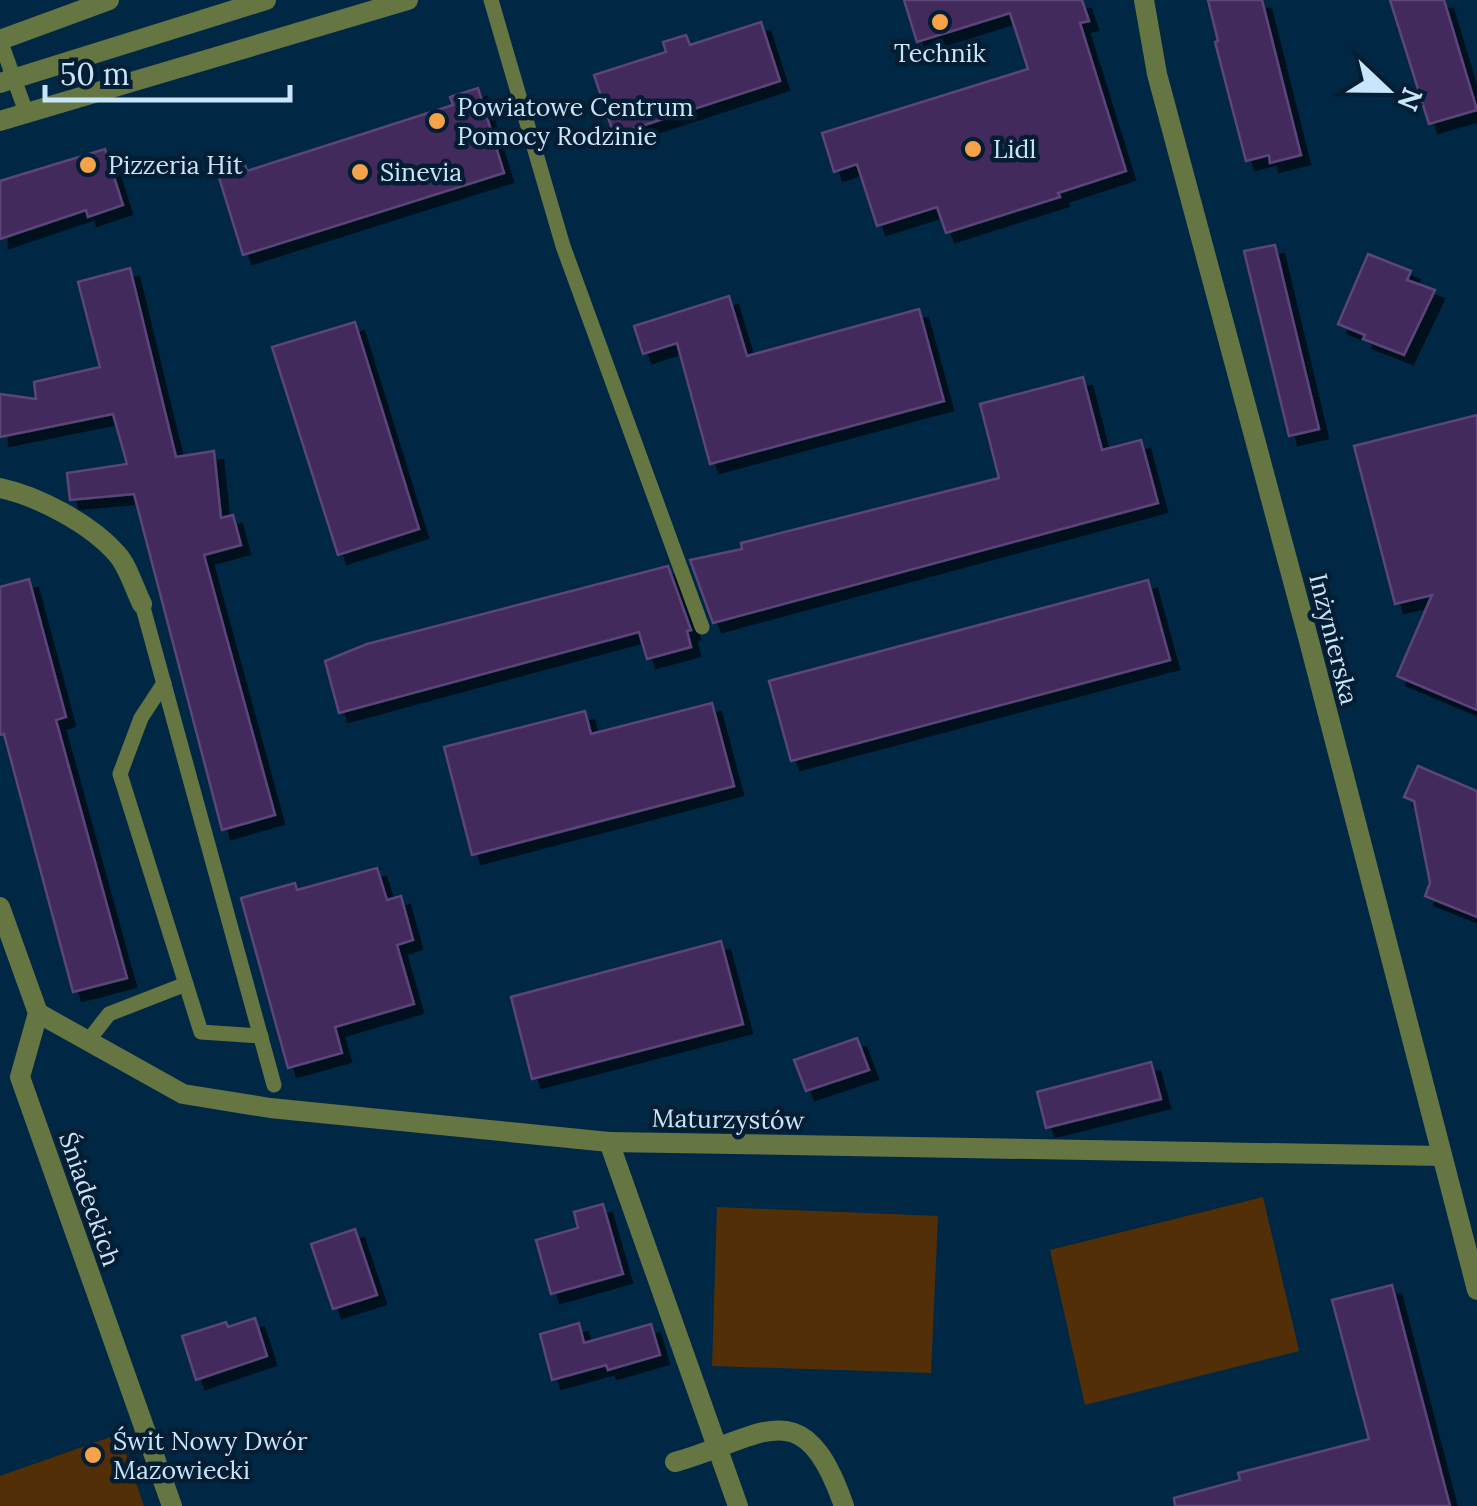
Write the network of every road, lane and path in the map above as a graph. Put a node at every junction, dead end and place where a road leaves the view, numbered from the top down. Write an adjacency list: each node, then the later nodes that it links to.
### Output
1 (109, 0): 6 (street)
2 (266, 0): 7 (street)
3 (408, 0): 8 (street)
4 (490, 0): 12 (lane)
5 (1144, 0): 21 (street, Inżynierska)
6 (0, 40): 8 (lane)
7 (0, 84)
8 (26, 112): 9 (street)
9 (0, 120)
10 (0, 488): 11 (street)
11 (142, 604): 13 (lane)
12 (702, 627)
13 (164, 683): 15 (lane); 17 (lane)
14 (0, 907): 16 (street)
15 (186, 984): 17 (lane); 18 (lane)
16 (38, 1013): 18 (street, Maturzystów); 25 (street, Śniadeckich)
17 (260, 1036): 19 (lane)
18 (88, 1041): 20 (street, Maturzystów)
19 (274, 1085)
20 (609, 1142): 21 (street, Maturzystów); 23 (street)
21 (1442, 1156): 22 (street, Inżynierska)
22 (1477, 1290)
23 (718, 1448): 24 (street); 26 (street); 27 (street)
24 (675, 1462)
25 (172, 1506)
26 (738, 1506)
27 (844, 1506)

